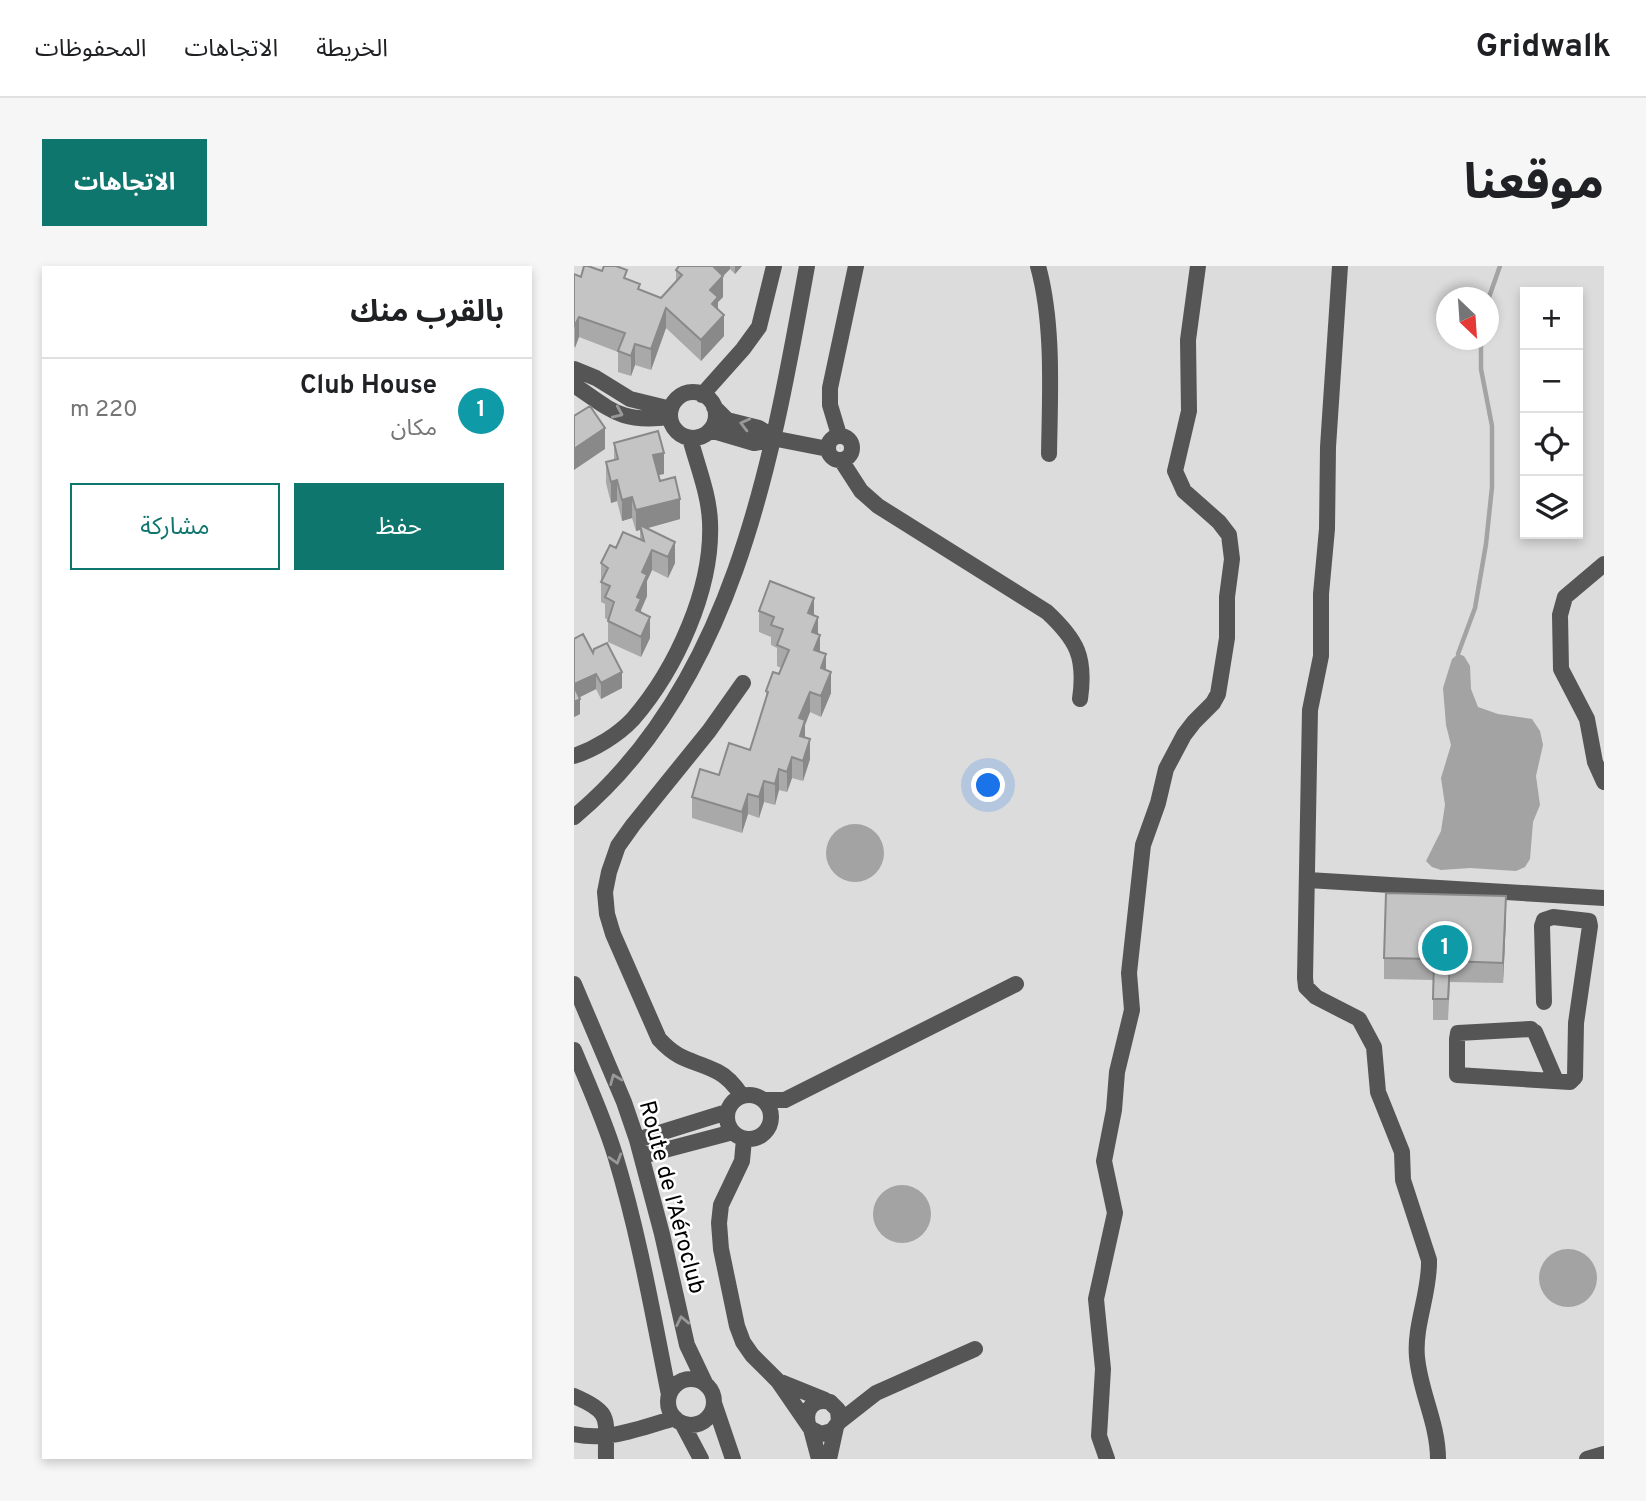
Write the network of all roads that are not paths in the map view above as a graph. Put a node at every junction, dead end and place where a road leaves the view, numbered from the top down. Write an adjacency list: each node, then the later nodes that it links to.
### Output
1 (774, 266): 9 (street)
2 (807, 266): 15 (street)
3 (856, 266): 13 (street)
4 (1038, 266): 17 (street)
5 (1198, 266): 57 (street)
6 (1340, 266): 25 (street)
7 (574, 369): 11 (street)
8 (574, 385): 11 (street, one-way to 11)
9 (702, 395): 10 (street); 11 (street)
10 (714, 407): 12 (street); 15 (street, one-way to 10)
11 (670, 413): 14 (street)
12 (710, 430): 14 (street); 15 (street)
13 (839, 435): 16 (street); 18 (street)
14 (690, 438): 22 (street)
15 (774, 438): 16 (street); 24 (street)
16 (828, 449): 18 (street)
17 (1049, 454)
18 (841, 460): 21 (street)
19 (1604, 564): 23 (street)
20 (743, 684): 32 (street)
21 (1080, 699)
22 (574, 756)
23 (1604, 782)
24 (574, 817)
25 (1308, 880): 26 (street); 58 (street)
26 (1604, 898)
27 (574, 984): 38 (street, Route de l’Aéroclub, one-way to 27)
28 (1016, 984): 34 (street)
29 (1544, 1002): 31 (street)
30 (574, 1050): 46 (street, Route de l’Aéroclub, one-way to 46)
31 (1556, 1081): 31 (street)
32 (742, 1096): 33 (street); 35 (street)
33 (764, 1100): 34 (street); 36 (street)
34 (785, 1100): 36 (street)
35 (727, 1112): 37 (street); 38 (street)
36 (772, 1118): 37 (street)
37 (738, 1135): 38 (street); 40 (street)
38 (640, 1148): 41 (street, Route de l’Aéroclub, one-way to 38)
39 (975, 1349): 42 (street)
40 (778, 1381): 44 (street); 48 (street)
41 (706, 1385): 45 (street); 46 (street)
42 (876, 1393): 44 (street); 47 (street)
43 (574, 1396): 50 (street)
44 (827, 1401): 47 (street); 48 (street)
45 (714, 1403): 46 (street); 54 (street)
46 (673, 1410): 50 (street); 53 (street, Route de l’Aéroclub)
47 (838, 1424): 48 (street); 56 (street)
48 (809, 1426): 55 (street)
49 (574, 1434): 50 (street)
50 (605, 1435): 52 (street)
51 (1604, 1454): 59 (street)
52 (606, 1459)
53 (701, 1459)
54 (733, 1459)
55 (818, 1459)
56 (829, 1459)
57 (1107, 1459)
58 (1438, 1459)
59 (1587, 1459)

